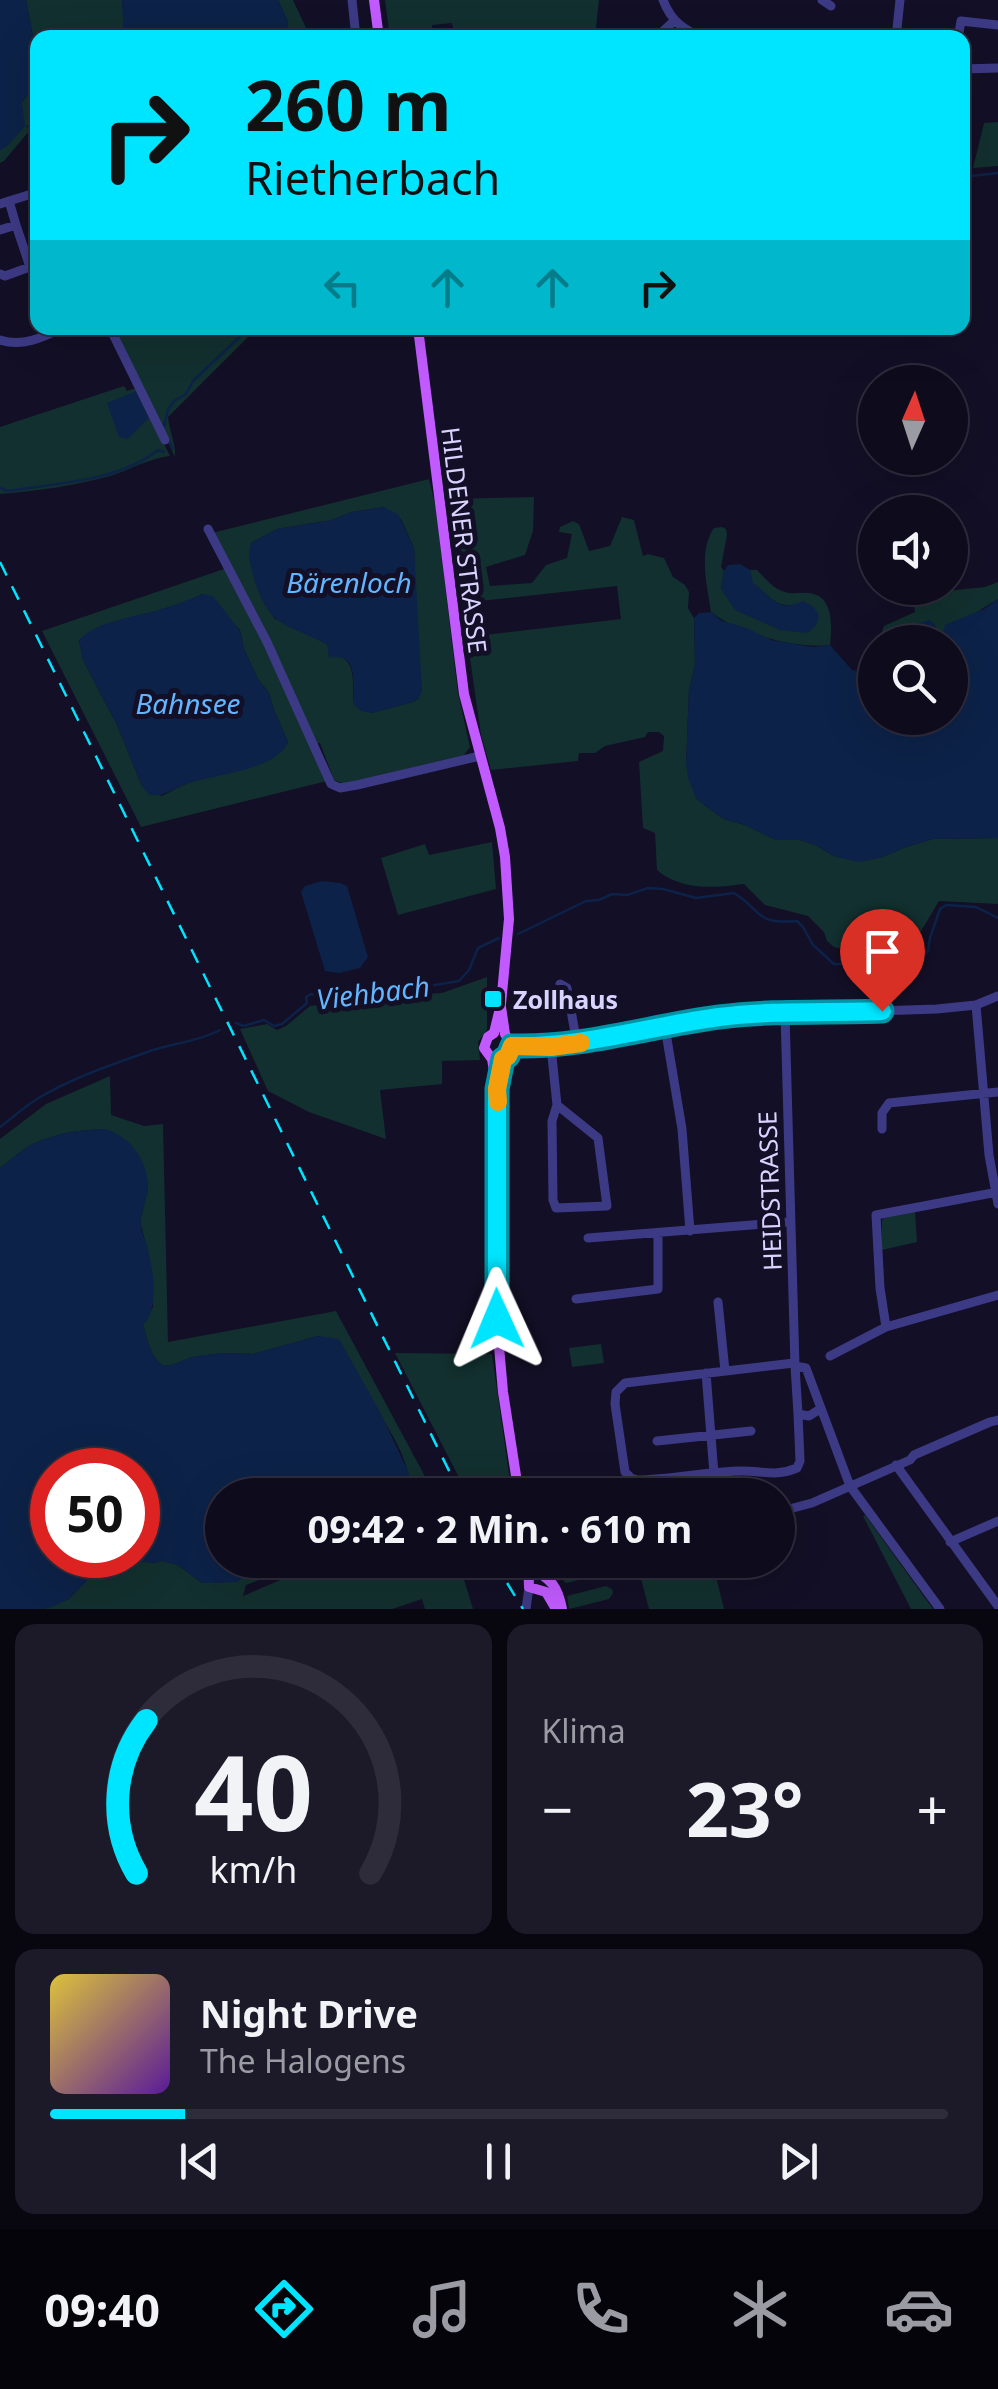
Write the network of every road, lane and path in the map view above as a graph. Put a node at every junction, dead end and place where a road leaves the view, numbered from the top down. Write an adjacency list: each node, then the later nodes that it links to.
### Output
1 (352, 0): 7 (street)
2 (374, 0): 8 (main road)
3 (664, 0): 5 (street)
4 (900, 0): 11 (street)
5 (674, 21): 9 (street); 10 (street)
6 (998, 25): 12 (street)
7 (354, 30)
8 (378, 30)
9 (664, 30)
10 (686, 30)
11 (897, 30)
12 (959, 30)
13 (998, 68): 14 (street)
14 (970, 70)
15 (30, 194): 16 (street)
16 (4, 202): 17 (street)
17 (16, 224): 18 (street); 19 (street)
18 (0, 230)
19 (30, 257)
20 (30, 267): 21 (street)
21 (2, 275): 22 (street)
22 (0, 286)
23 (44, 335): 26 (street)
24 (113, 335): 27 (street)
25 (419, 335): 29 (main road, HILDENER STRASSE)
26 (0, 340)
27 (165, 440)
28 (208, 529): 29 (street)
29 (480, 756): 35 (main road, HILDENER STRASSE)
30 (560, 984): 36 (street)
31 (998, 996): 32 (street)
32 (976, 1005): 33 (street); 41 (street)
33 (785, 1014): 34 (street); 45 (street, HEIDSTRASSE)
34 (665, 1027): 36 (street); 46 (street)
35 (499, 1034): 37 (main road); 39 (main road)
36 (577, 1044): 38 (street)
37 (512, 1046): 38 (street); 39 (main road)
38 (551, 1047): 42 (street)
39 (498, 1059): 65 (main road)
40 (998, 1092): 41 (street)
41 (984, 1094): 43 (street); 44 (street)
42 (558, 1105): 42 (street)
43 (882, 1128)
44 (997, 1196): 52 (street)
45 (789, 1222): 46 (street); 54 (street, HEIDSTRASSE)
46 (690, 1231): 47 (street)
47 (658, 1234): 48 (street); 50 (street)
48 (588, 1238)
49 (998, 1294): 52 (street)
50 (576, 1299)
51 (718, 1302): 55 (street)
52 (886, 1327): 53 (street)
53 (830, 1356)
54 (794, 1364): 55 (street); 57 (street, HEIDSTRASSE); 58 (street, HEIDSTRASSE)
55 (725, 1371): 56 (street)
56 (706, 1373): 61 (street); 64 (street)
57 (820, 1409): 58 (street); 66 (street, HEIDSTRASSE)
58 (798, 1414): 64 (street, HEIDSTRASSE)
59 (998, 1420): 63 (street)
60 (751, 1431): 61 (street)
61 (710, 1435): 62 (street); 64 (street)
62 (656, 1440)
63 (896, 1465): 66 (street); 69 (street)
64 (714, 1474)
65 (516, 1478)
66 (850, 1486): 67 (street); 76 (street, HEIDSTRASSE)
67 (795, 1508)
68 (998, 1520): 69 (street)
69 (950, 1542): 73 (street)
70 (529, 1578): 72 (main road)
71 (547, 1578): 75 (main road)
72 (529, 1587): 74 (street); 75 (main road)
73 (998, 1606)
74 (526, 1609)
75 (559, 1609)
76 (940, 1609)

